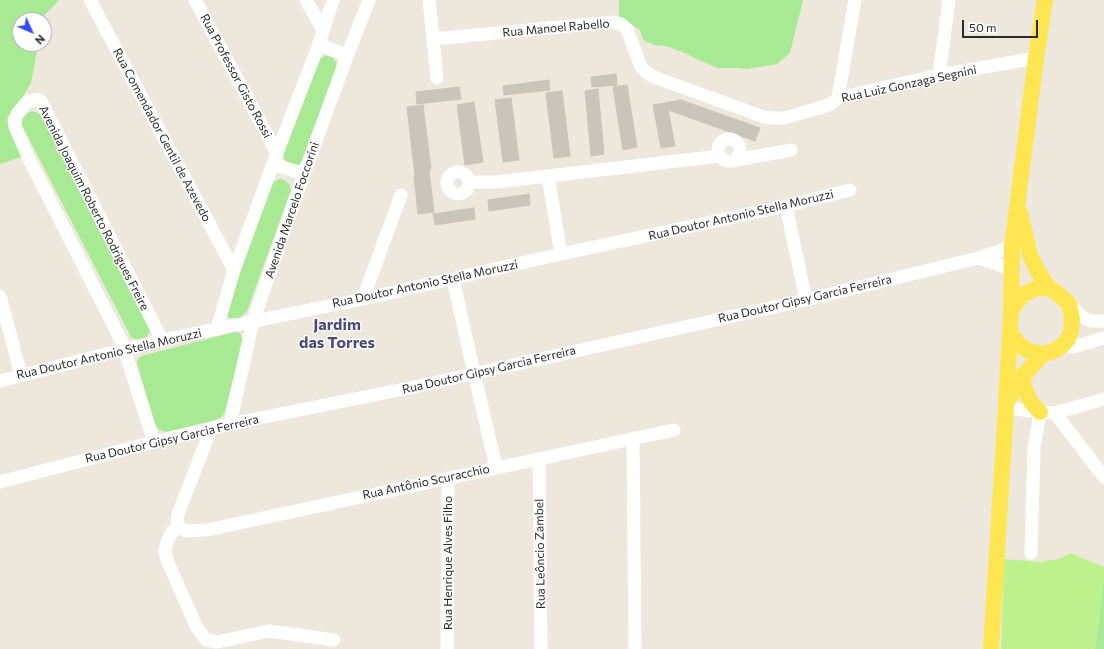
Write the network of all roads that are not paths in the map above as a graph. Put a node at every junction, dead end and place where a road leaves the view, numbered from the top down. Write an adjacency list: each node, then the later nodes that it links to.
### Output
1 (90, 0): 36 (street, Rua Comendador Gentil de Azevedo)
2 (195, 0): 23 (street, Rua Professor Gisto Rossi)
3 (306, 0): 10 (street)
4 (333, 0): 10 (street)
5 (369, 0): 13 (street, Avenida Marcelo Foccorini)
6 (429, 0): 11 (street)
7 (855, 0): 17 (street)
8 (950, 0): 15 (street)
9 (1045, 0): 14 (main road)
10 (323, 30): 12 (street)
11 (433, 39): 16 (street); 18 (street, Rua Manoel Rabello)
12 (319, 44): 13 (street); 23 (street)
13 (347, 56): 24 (street, Avenida Marcelo Foccorini)
14 (1036, 58): 15 (street, Rua Luiz Gonzaga Segnini); 29 (main road)
15 (939, 75): 17 (street, Rua Luiz Gonzaga Segnini)
16 (437, 78)
17 (838, 98): 18 (street, Rua Luiz Gonzaga Segnini)
18 (784, 118)
19 (735, 141): 21 (street); 22 (street); 22 (street)
20 (791, 150): 21 (street)
21 (762, 154): 22 (street)
22 (725, 158): 25 (street)
23 (275, 159): 24 (street); 36 (street)
24 (304, 174): 44 (street, Avenida Marcelo Foccorini)
25 (552, 175): 26 (street); 32 (street)
26 (469, 182)
27 (850, 190): 30 (street, Rua Doutor Antonio Stella Moruzzi)
28 (401, 195): 40 (street)
29 (1018, 203): 31 (main road); 33 (main road)
30 (786, 206): 32 (street, Rua Doutor Antonio Stella Moruzzi); 41 (street)
31 (1012, 247): 33 (main road); 34 (street, Rua Doutor Gipsy Garcia Ferreira); 35 (main road)
32 (565, 253): 37 (street, Rua Doutor Antonio Stella Moruzzi)
33 (1030, 255): 38 (main road)
34 (978, 258): 35 (street); 41 (street, Rua Doutor Gipsy Garcia Ferreira)
35 (1011, 268): 43 (main road)
36 (234, 270): 46 (street)
37 (453, 279): 40 (street, Rua Doutor Antonio Stella Moruzzi); 53 (street)
38 (1049, 288): 42 (main road); 43 (main road)
39 (0, 296): 54 (street)
40 (362, 299): 44 (street, Rua Doutor Antonio Stella Moruzzi)
41 (806, 300): 53 (street, Rua Doutor Gipsy Garcia Ferreira)
42 (1069, 304): 45 (street); 50 (main road)
43 (1010, 310): 47 (main road)
44 (253, 321): 46 (street, Rua Doutor Antonio Stella Moruzzi); 60 (street, Avenida Marcelo Foccorini)
45 (1104, 321)
46 (217, 329): 49 (street, Rua Doutor Antonio Stella Moruzzi)
47 (1010, 332): 52 (main road); 58 (main road)
48 (1104, 338): 50 (street)
49 (162, 340): 51 (street, Rua Doutor Antonio Stella Moruzzi); 51 (street, Avenida Joaquim Roberto Rodrigues Freire)
50 (1063, 346): 52 (main road)
51 (126, 349): 54 (street, Rua Doutor Antonio Stella Moruzzi); 64 (street, Avenida Joaquim Roberto Rodrigues Freire)
52 (1043, 354): 55 (main road)
53 (474, 373): 60 (street, Rua Doutor Gipsy Garcia Ferreira); 66 (street)
54 (20, 375): 56 (street, Rua Doutor Antonio Stella Moruzzi)
55 (1021, 378): 58 (main road); 59 (main road)
56 (0, 381)
57 (1104, 399): 59 (street)
58 (1006, 405): 59 (street); 76 (main road)
59 (1048, 412): 67 (street); 71 (street)
60 (230, 424): 61 (street, Rua Doutor Gipsy Garcia Ferreira)
61 (211, 429): 64 (street, Rua Doutor Gipsy Garcia Ferreira); 70 (street)
62 (674, 430): 63 (street, Rua Antônio Scuracchio)
63 (633, 438): 65 (street, Rua Antônio Scuracchio); 75 (street)
64 (154, 442): 69 (street, Rua Doutor Gipsy Garcia Ferreira)
65 (539, 459): 66 (street, Rua Antônio Scuracchio); 74 (street, Rua Leôncio Zambel)
66 (496, 467): 68 (street, Rua Antônio Scuracchio)
67 (1104, 476)
68 (448, 478): 70 (street, Rua Antônio Scuracchio); 73 (street, Rua Henrique Alves Filho)
69 (0, 482)
70 (179, 527): 72 (street)
71 (1031, 553)
72 (334, 640)
73 (448, 649)
74 (541, 649)
75 (635, 649)
76 (991, 649)

